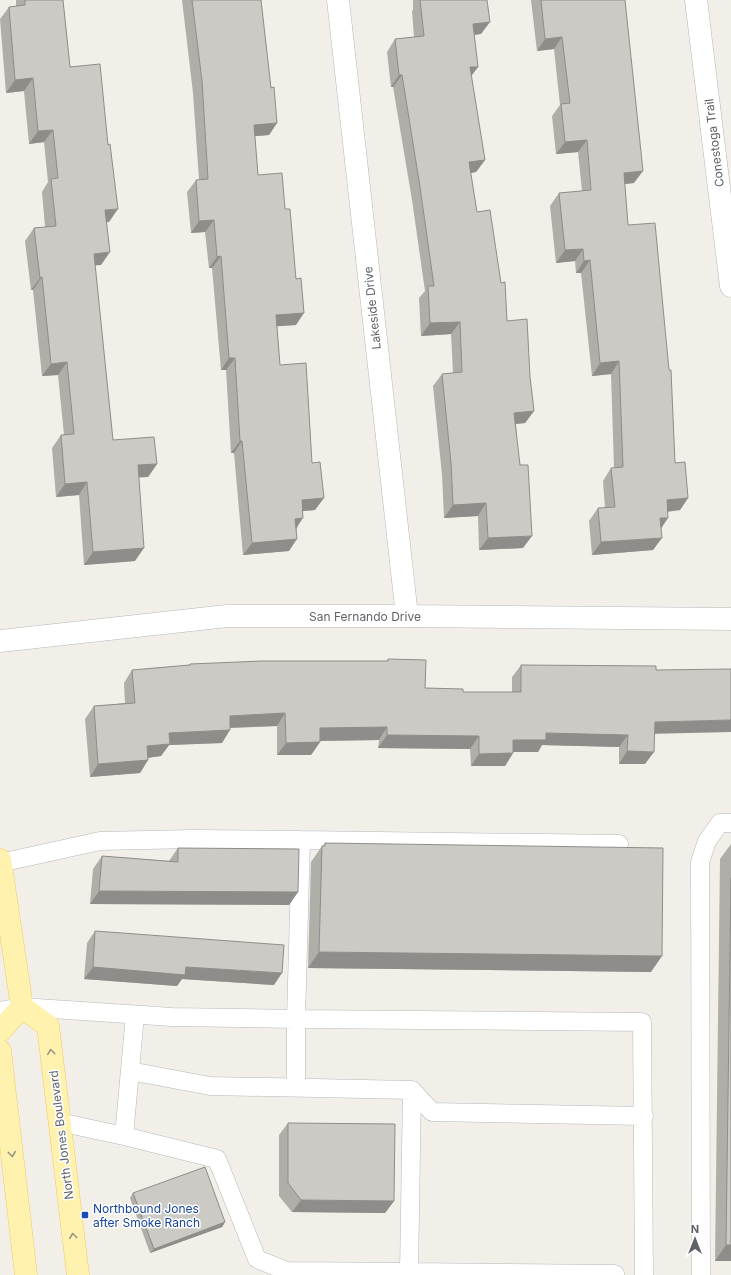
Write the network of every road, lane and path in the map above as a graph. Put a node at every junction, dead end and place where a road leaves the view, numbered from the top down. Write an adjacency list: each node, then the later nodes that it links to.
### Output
1 (338, 0): 4 (street, Lakeside Drive)
2 (696, 0): 3 (street, Conestoga Trail)
3 (731, 286)
4 (407, 616): 5 (street, San Fernando Drive); 6 (street, San Fernando Drive)
5 (731, 619)
6 (0, 641)
7 (731, 823): 32 (lane)
8 (301, 840): 9 (lane); 11 (lane); 15 (lane)
9 (619, 844)
10 (0, 860): 11 (main road)
11 (0, 863): 12 (main road)
12 (22, 1007): 13 (lane); 14 (lane); 16 (main road); 22 (main road, North Jones Boulevard, one-way to 12)
13 (0, 1010)
14 (135, 1014): 15 (lane); 18 (lane)
15 (296, 1019): 19 (lane); 21 (lane)
16 (0, 1031)
17 (0, 1051): 23 (main road)
18 (130, 1071): 19 (lane); 24 (lane)
19 (296, 1087): 20 (lane)
20 (412, 1090): 21 (lane); 26 (lane)
21 (644, 1116): 31 (lane)
22 (59, 1122): 24 (lane); 29 (main road, North Jones Boulevard, one-way to 22)
23 (4, 1133): 28 (main road, one-way to 28)
24 (124, 1136): 25 (lane)
25 (287, 1273): 26 (lane)
26 (409, 1273): 27 (lane)
27 (615, 1274): 30 (lane)
28 (26, 1275)
29 (78, 1275)
30 (640, 1275)
31 (644, 1275)
32 (701, 1275)

